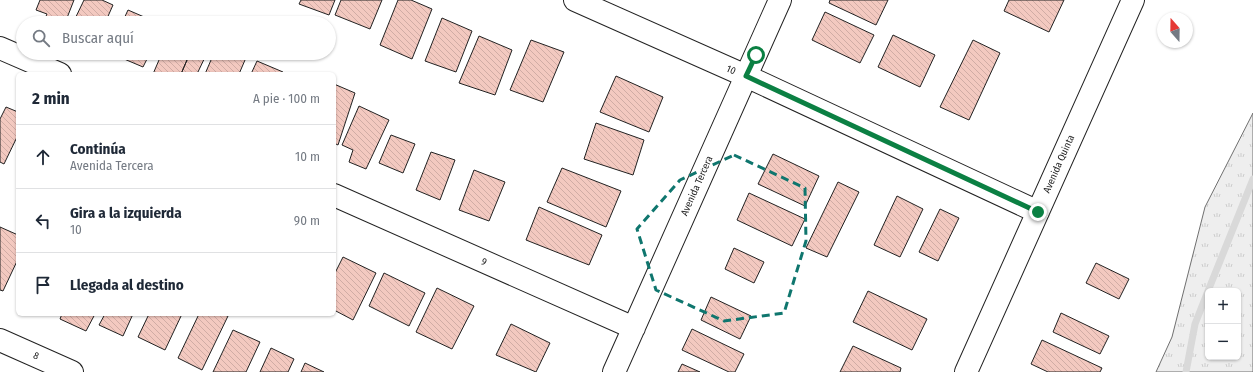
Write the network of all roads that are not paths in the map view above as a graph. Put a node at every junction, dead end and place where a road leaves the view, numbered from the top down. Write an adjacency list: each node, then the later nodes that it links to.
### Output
1 (575, 0): 8 (street, 10)
2 (780, 0): 8 (street, Avenida Tercera)
3 (1133, 0): 10 (street, Avenida Quinta)
4 (0, 48): 5 (street)
5 (16, 55)
6 (28, 60): 7 (street)
7 (55, 72)
8 (746, 76): 10 (street, 10); 11 (street, Avenida Tercera)
9 (336, 196): 11 (street, 9)
10 (1038, 212): 15 (street, Avenida Quinta)
11 (634, 328): 14 (street, Avenida Tercera)
12 (0, 340): 13 (street, 8)
13 (72, 372)
14 (614, 372)
15 (966, 372)

